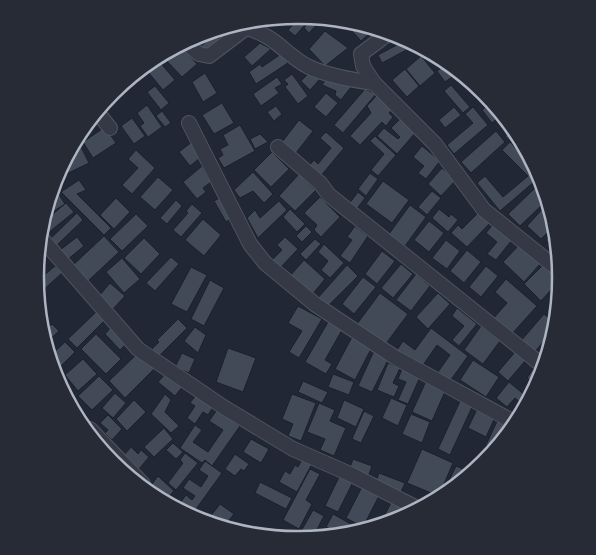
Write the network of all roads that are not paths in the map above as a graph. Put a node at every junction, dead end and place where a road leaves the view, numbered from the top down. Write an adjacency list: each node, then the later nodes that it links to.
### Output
1 (249, 29): 5 (street)
2 (244, 30): 4 (street)
3 (382, 38): 5 (street)
4 (191, 48)
5 (374, 83): 11 (street)
6 (101, 118): 8 (street)
7 (188, 123): 13 (street)
8 (110, 128)
9 (278, 147): 12 (street)
10 (46, 244): 14 (street)
11 (551, 264)
12 (537, 361)
13 (509, 418)
14 (411, 505)

